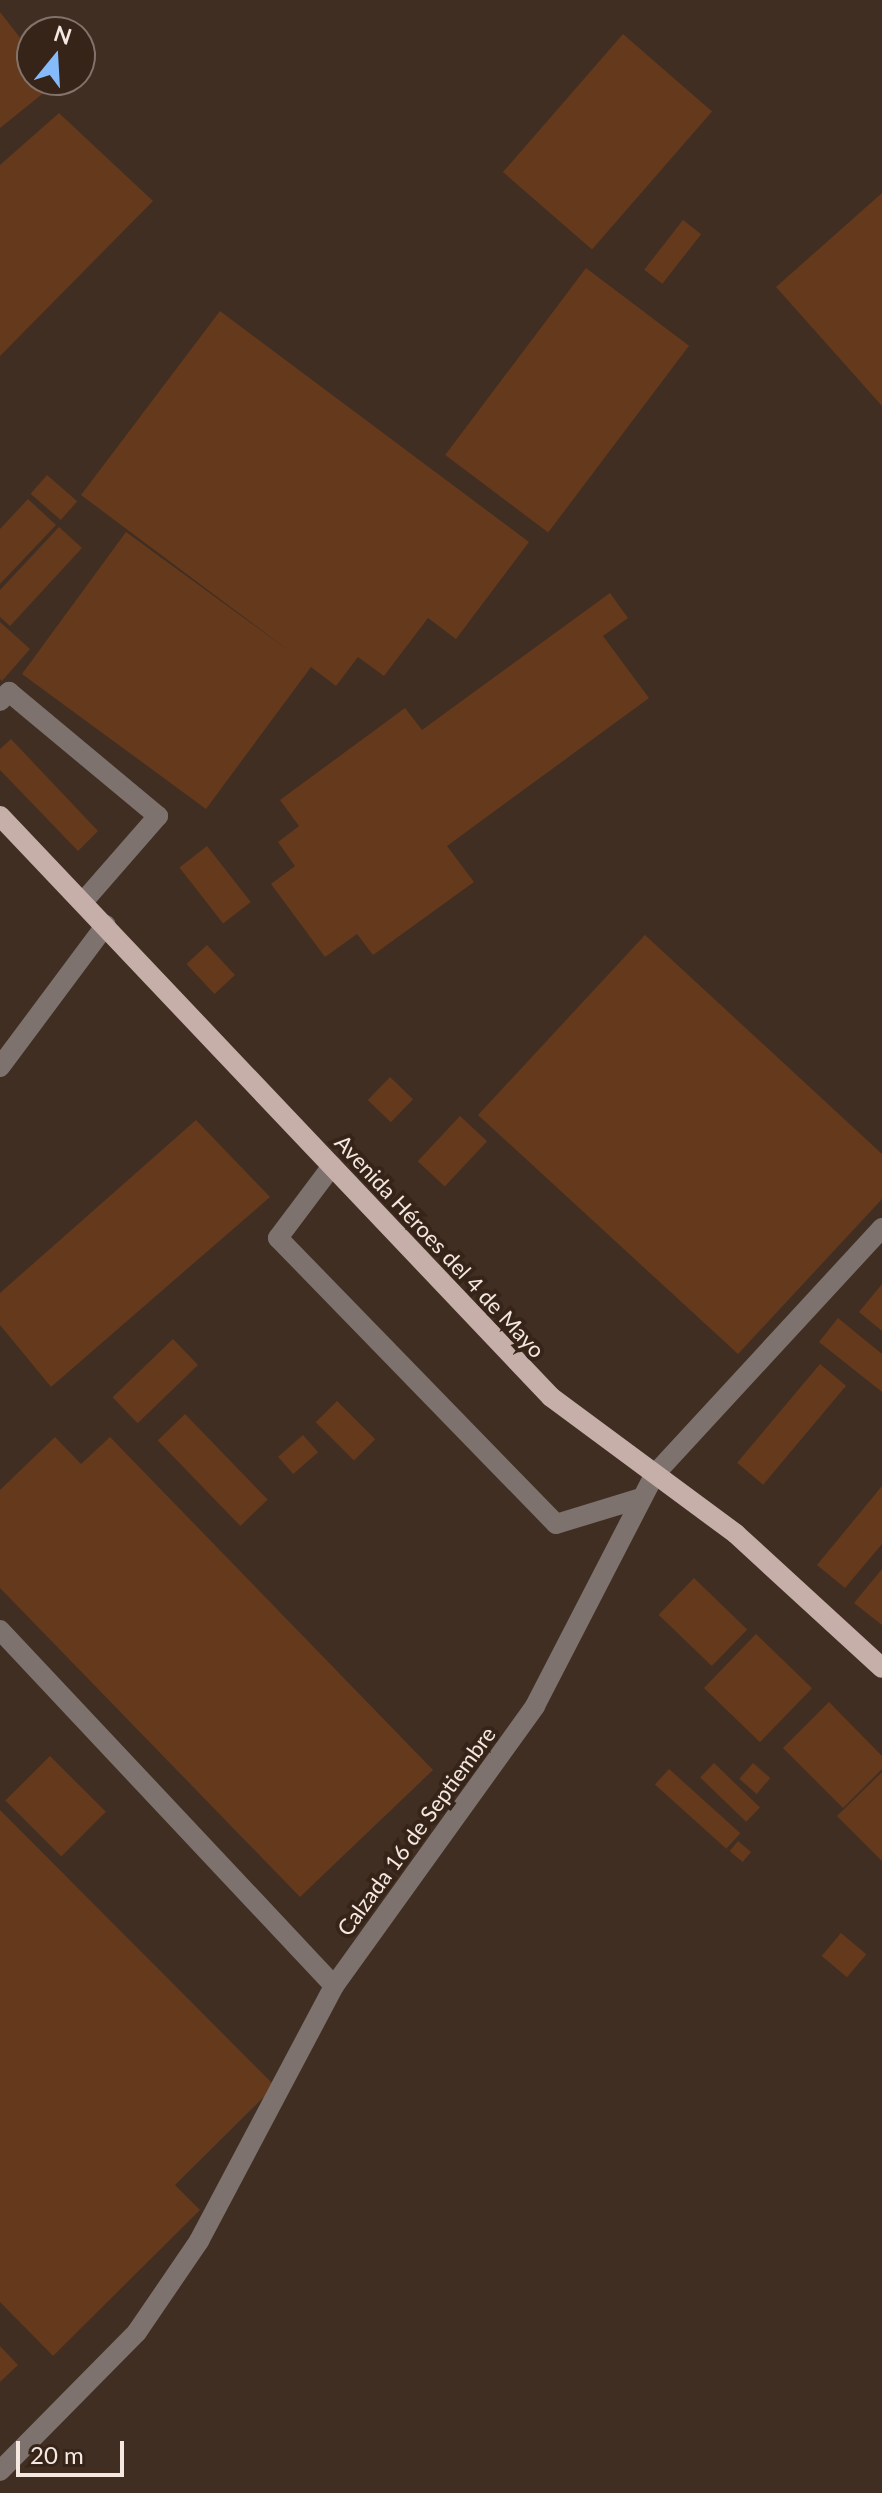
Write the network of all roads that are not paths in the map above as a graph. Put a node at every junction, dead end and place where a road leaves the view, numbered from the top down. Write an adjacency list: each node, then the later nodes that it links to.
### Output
1 (0, 701): 3 (street)
2 (0, 816): 3 (main road, Avenida Héroes del 4 de Mayo)
3 (83, 902): 4 (main road, Avenida Héroes del 4 de Mayo)
4 (106, 925): 5 (street); 6 (main road, Avenida Héroes del 4 de Mayo)
5 (0, 1067)
6 (332, 1166): 8 (main road, Avenida Héroes del 4 de Mayo); 9 (street)
7 (882, 1228): 8 (street, Calzada 16 de Septiembre)
8 (655, 1474): 9 (street, Calzada 16 de Septiembre); 11 (main road, Avenida Héroes del 4 de Mayo)
9 (638, 1499): 12 (street, Calzada 16 de Septiembre)
10 (0, 1630): 12 (street)
11 (882, 1668)
12 (334, 1986): 13 (street, Calzada 16 de Septiembre)
13 (0, 2471)

